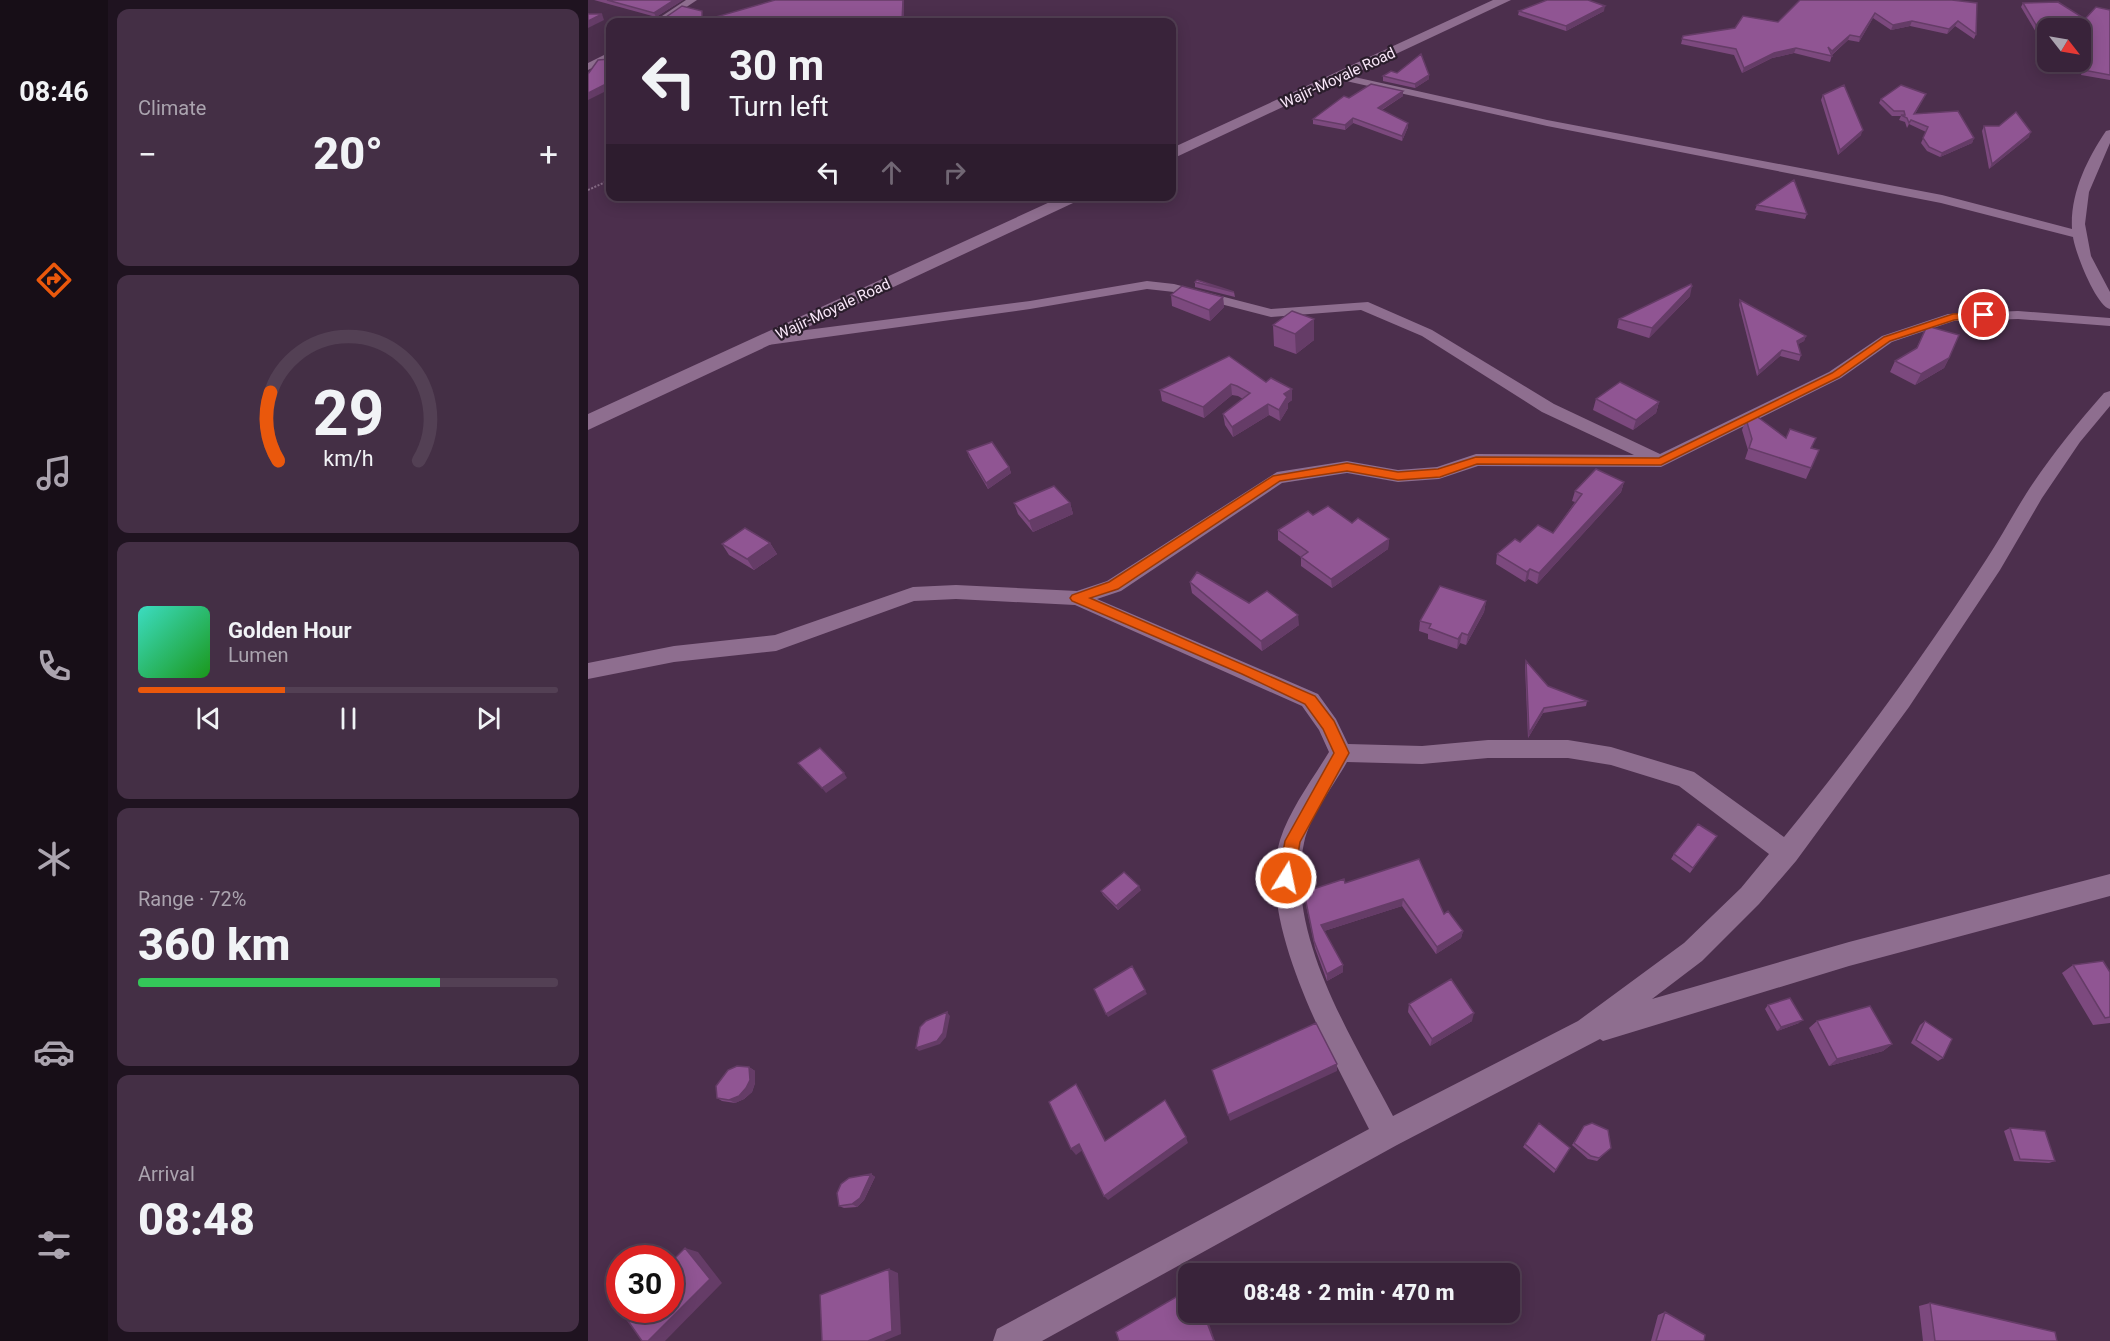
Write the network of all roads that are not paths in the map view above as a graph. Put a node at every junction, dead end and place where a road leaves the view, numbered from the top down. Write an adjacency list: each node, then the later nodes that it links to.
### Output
1 (692, 0): 3 (street)
2 (1504, 0): 6 (main road, Wajir-Moyale Road)
3 (664, 18)
4 (606, 57): 5 (street)
5 (588, 67)
6 (1341, 77): 8 (main road, Wajir-Moyale Road); 10 (street)
7 (2110, 133): 10 (street)
8 (1176, 152)
9 (1068, 201): 13 (main road, Wajir-Moyale Road)
10 (2080, 235): 11 (street)
11 (2110, 305)
12 (2110, 322): 16 (street)
13 (768, 339): 15 (main road, Wajir-Moyale Road); 16 (street)
14 (2110, 396): 20 (street)
15 (588, 423)
16 (1661, 461): 17 (street)
17 (1077, 598): 18 (street); 19 (street)
18 (588, 671)
19 (1341, 753): 20 (street); 23 (street)
20 (1787, 853): 22 (street)
21 (2110, 885): 22 (street)
22 (1588, 1031): 23 (street)
23 (1387, 1135): 24 (street)
24 (1009, 1341)

